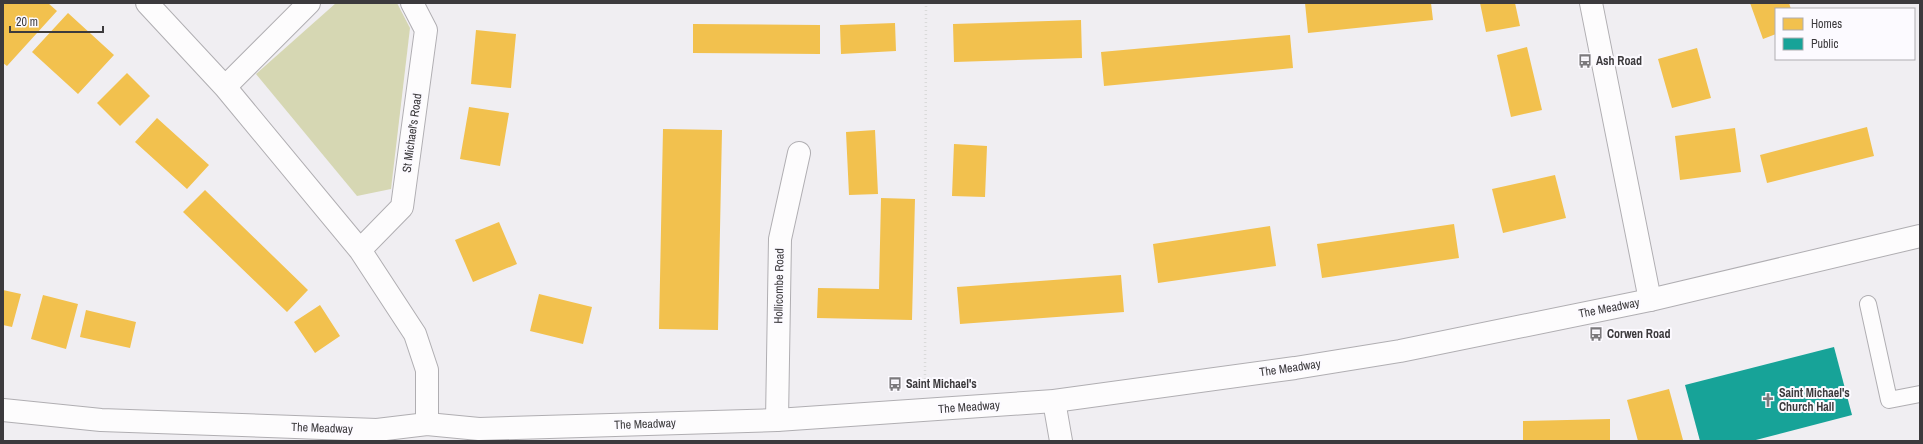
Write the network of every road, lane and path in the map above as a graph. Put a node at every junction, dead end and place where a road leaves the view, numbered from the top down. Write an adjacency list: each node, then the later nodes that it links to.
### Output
1 (146, 3): 6 (street)
2 (310, 3): 6 (street)
3 (412, 3): 9 (street, St Michael's Road)
4 (926, 3): 15 (path)
5 (1591, 3): 10 (street)
6 (225, 87): 9 (street)
7 (799, 153): 16 (street, Hollicombe Road)
8 (1920, 236): 10 (street, The Meadway)
9 (360, 250): 17 (street)
10 (1650, 300): 13 (street, The Meadway)
11 (1868, 304): 12 (lane)
12 (1920, 394)
13 (1054, 400): 15 (street, The Meadway); 18 (street)
14 (3, 410): 17 (street, The Meadway)
15 (925, 410): 16 (street, The Meadway)
16 (777, 420): 17 (street, The Meadway)
17 (427, 424)
18 (1061, 441)

